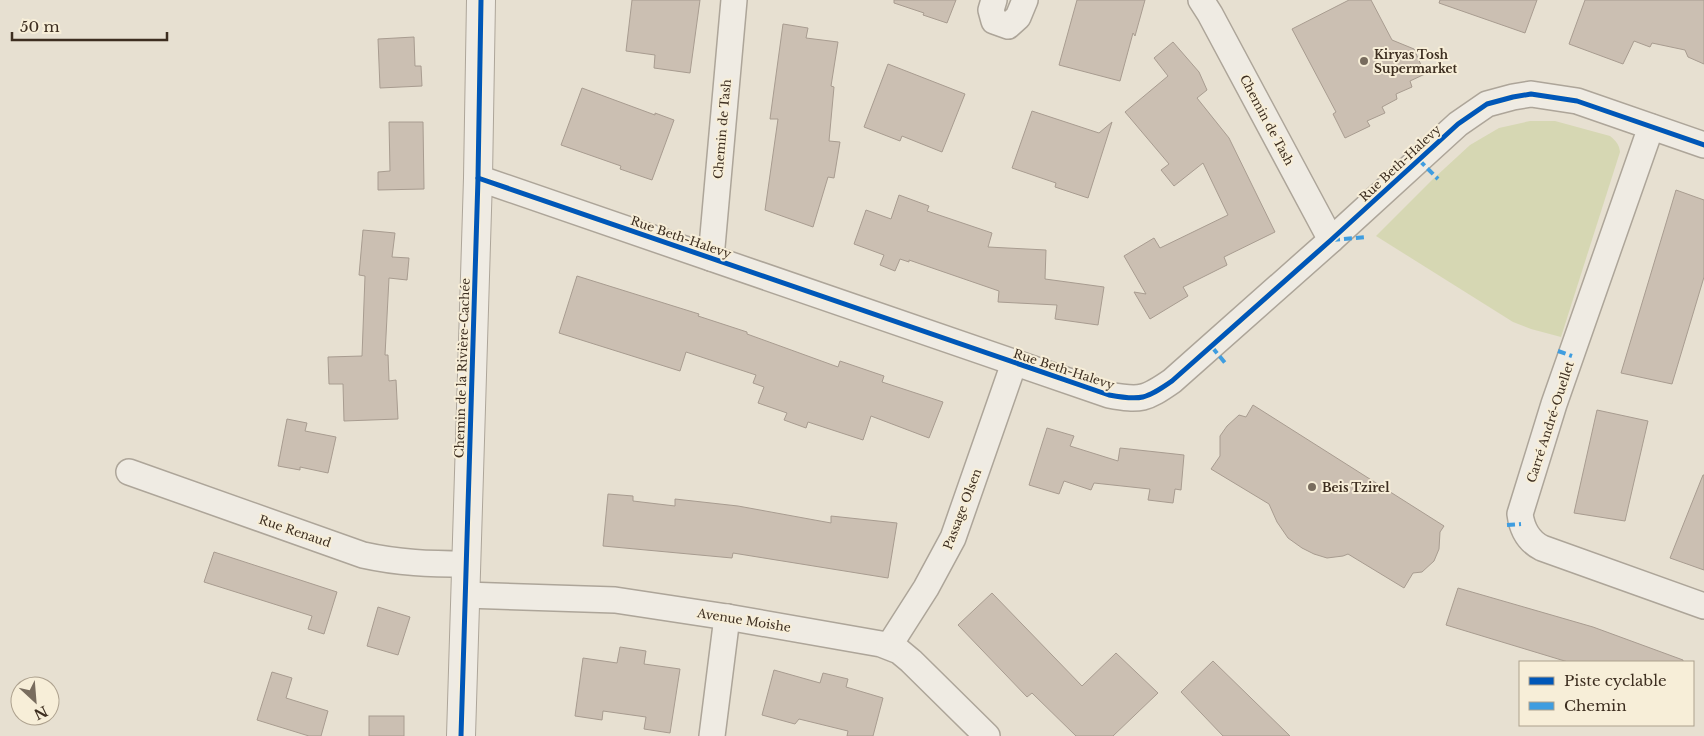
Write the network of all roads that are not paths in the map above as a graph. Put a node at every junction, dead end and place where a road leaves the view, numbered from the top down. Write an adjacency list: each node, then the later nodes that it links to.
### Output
1 (481, 0): 8 (street, Chemin de la Rivière-Cachée)
2 (734, 0): 10 (street, Chemin de Tash)
3 (994, 0): 4 (street)
4 (1025, 0)
5 (1201, 0): 9 (street, Chemin de Tash)
6 (1651, 127): 7 (street, Rue Beth-Halevy); 9 (street, Rue Beth-Halevy); 15 (street, Carré André-Ouellet)
7 (1704, 145)
8 (478, 178): 10 (street, Rue Beth-Halevy); 13 (street, Chemin de la Rivière-Cachée)
9 (1332, 240): 11 (street, Rue Beth-Halevy)
10 (711, 258): 11 (street, Rue Beth-Halevy)
11 (1014, 363): 17 (street, Passage Olsen)
12 (129, 472): 13 (street, Rue Renaud)
13 (466, 564): 14 (street, Chemin de la Rivière-Cachée)
14 (465, 596): 16 (street, Avenue Moishe); 19 (street, Chemin de la Rivière-Cachée)
15 (1704, 606)
16 (727, 617): 17 (street, Avenue Moishe); 18 (street)
17 (889, 646): 20 (street, Avenue Moishe)
18 (713, 735)
19 (461, 736)
20 (987, 736)

